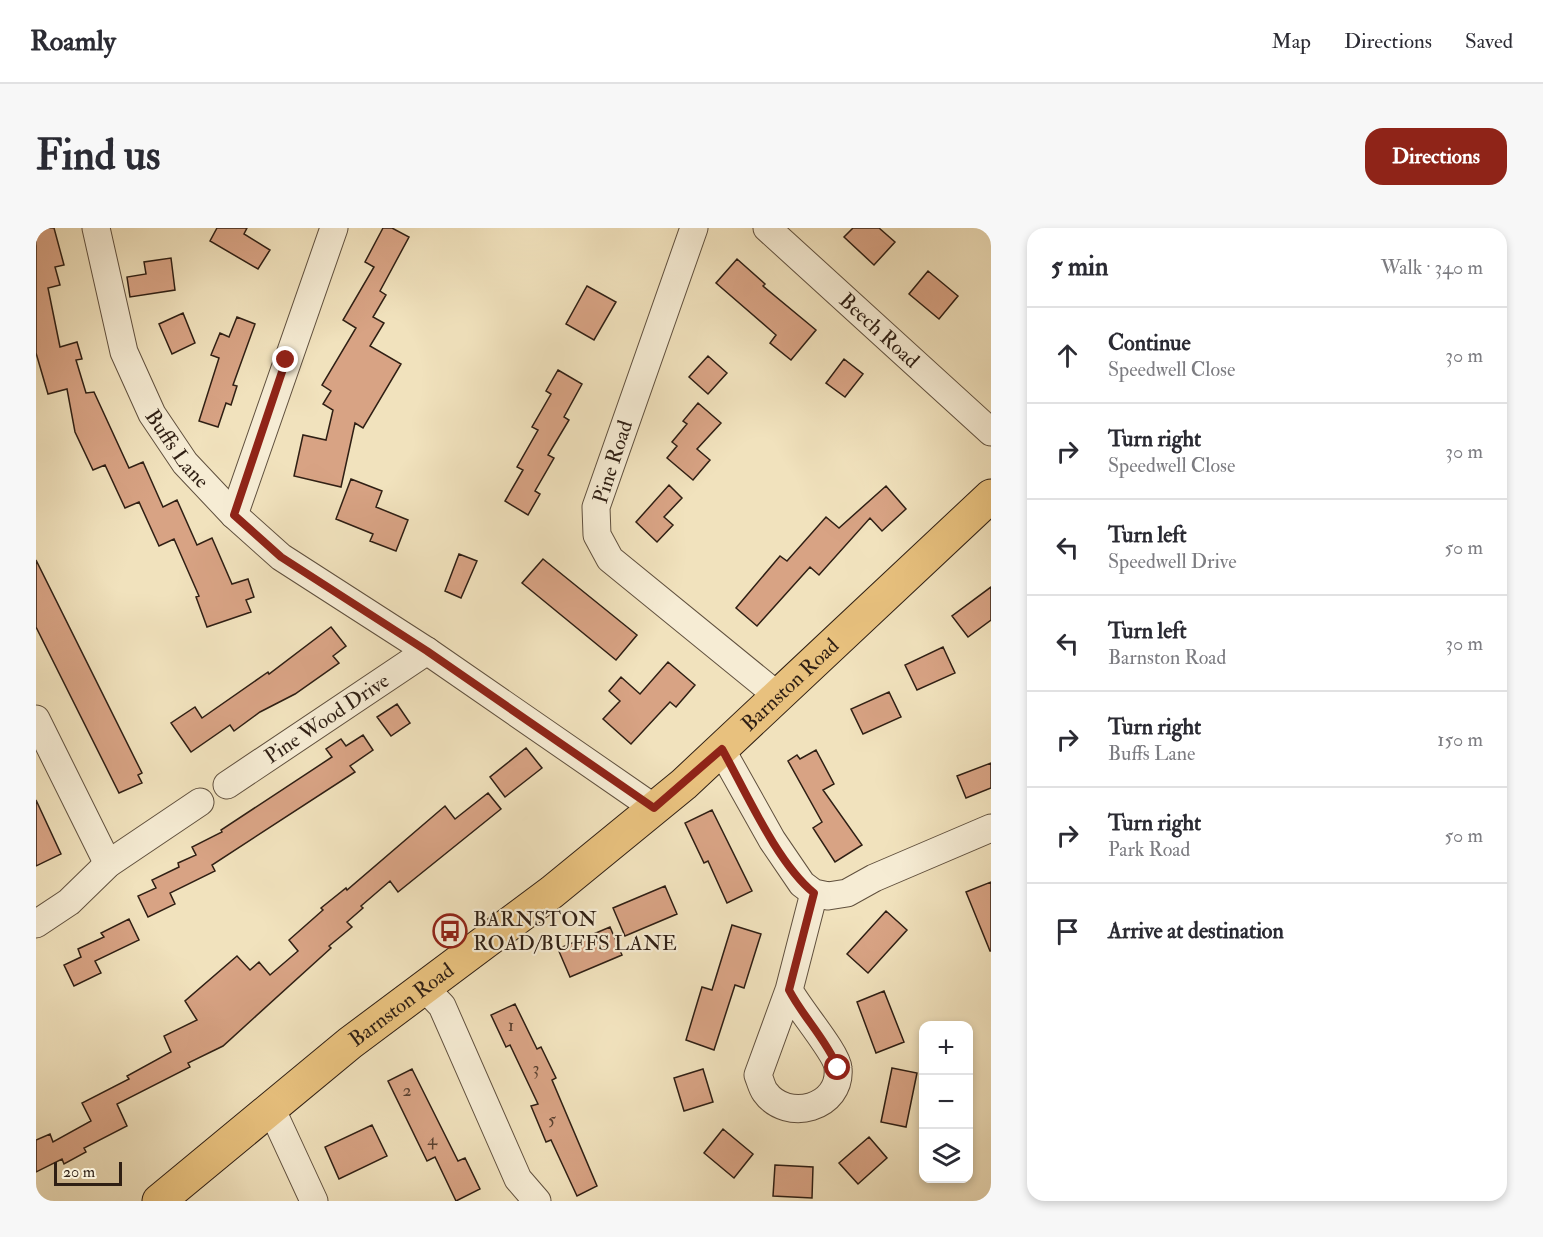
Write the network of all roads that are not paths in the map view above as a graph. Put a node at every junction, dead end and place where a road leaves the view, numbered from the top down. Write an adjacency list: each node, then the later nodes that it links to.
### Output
1 (96, 228): 7 (street, Buffs Lane)
2 (334, 228): 7 (street)
3 (694, 228): 9 (street, Pine Road)
4 (766, 228): 5 (street, Beech Road)
5 (991, 432)
6 (991, 496): 9 (main road, Barnston Road)
7 (234, 515): 8 (street, Buffs Lane)
8 (427, 651): 12 (street, Pine Wood Drive); 14 (street, Buffs Lane)
9 (778, 696): 11 (main road, Barnston Road)
10 (36, 719): 16 (street)
11 (722, 749): 14 (main road, Barnston Road); 17 (street)
12 (226, 785)
13 (200, 802): 16 (street)
14 (654, 808): 19 (main road, Barnston Road)
15 (991, 828): 17 (street)
16 (108, 864): 18 (street)
17 (814, 893): 20 (street)
18 (36, 924)
19 (424, 987): 21 (main road, Barnston Road); 24 (street)
20 (789, 990)
21 (271, 1108): 22 (main road, Barnston Road); 23 (street)
22 (159, 1201)
23 (314, 1201)
24 (537, 1201)

